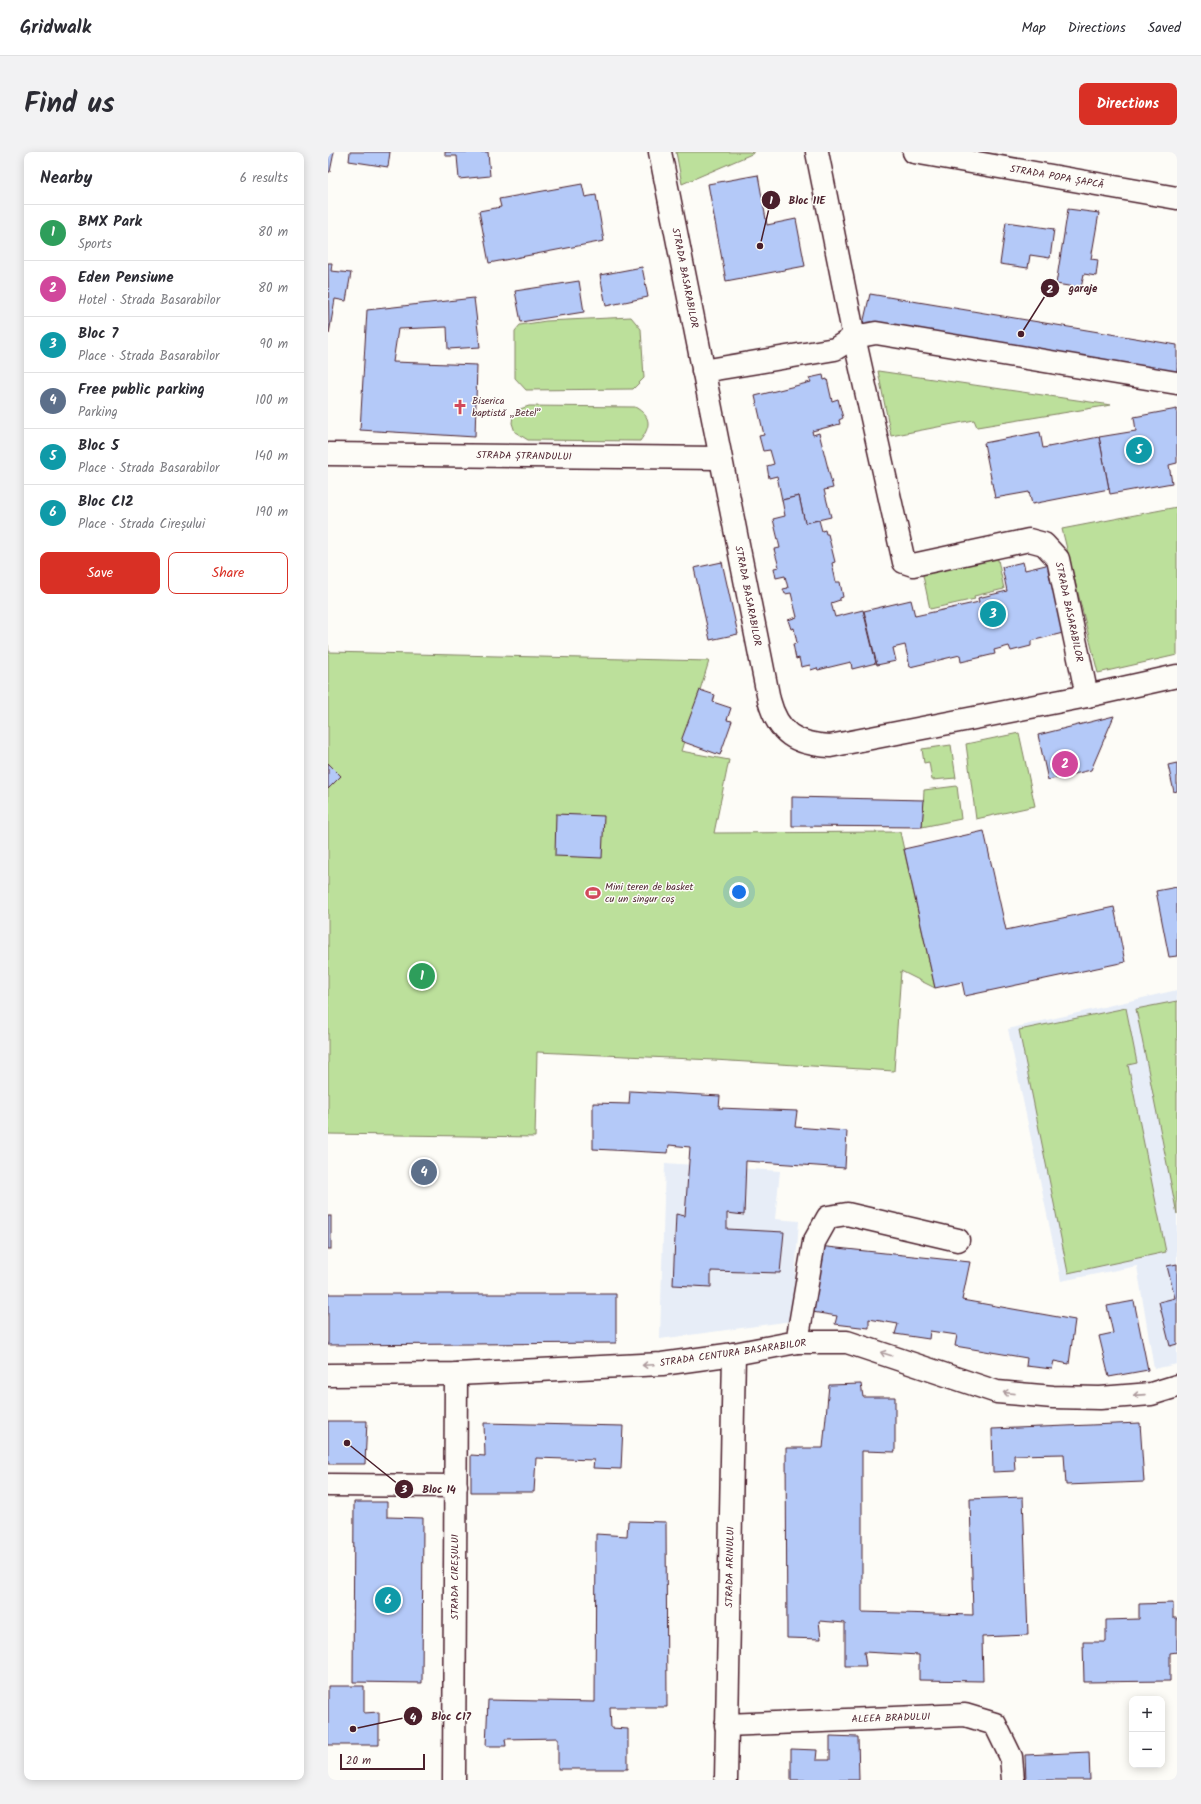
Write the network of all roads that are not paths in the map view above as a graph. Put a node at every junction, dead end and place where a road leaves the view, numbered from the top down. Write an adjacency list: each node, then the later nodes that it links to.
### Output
1 (660, 152): 6 (street, STRADA BASARABILOR)
2 (817, 152): 5 (street, STRADA BASARABILOR)
3 (914, 152): 4 (street, STRADA POPA ȘAPCĂ)
4 (1177, 198)
5 (854, 337): 6 (street); 7 (street); 11 (street, STRADA BASARABILOR)
6 (704, 371): 9 (street, STRADA BASARABILOR)
7 (1177, 383)
8 (328, 454): 9 (street, STRADA ȘTRANDULUI)
9 (720, 458): 11 (street, STRADA BASARABILOR)
10 (1177, 676): 11 (street, STRADA BASARABILOR)
11 (1087, 696)
12 (958, 1240): 13 (street)
13 (796, 1342): 14 (street, STRADA CENTURA BASARABILOR); 17 (street, STRADA CENTURA BASARABILOR, one-way to 13)
14 (734, 1354): 15 (street, STRADA CENTURA BASARABILOR, one-way to 15); 20 (street, STRADA ARINULUI)
15 (456, 1374): 16 (street, STRADA CENTURA BASARABILOR); 19 (street, STRADA CIREȘULUI)
16 (328, 1375)
17 (1177, 1386)
18 (328, 1485): 19 (street)
19 (456, 1486): 21 (street, STRADA CIREȘULUI)
20 (726, 1725): 22 (street, STRADA ARINULUI); 23 (street, ALEEA BRADULUI)
21 (454, 1780)
22 (726, 1780)
23 (1013, 1780)

